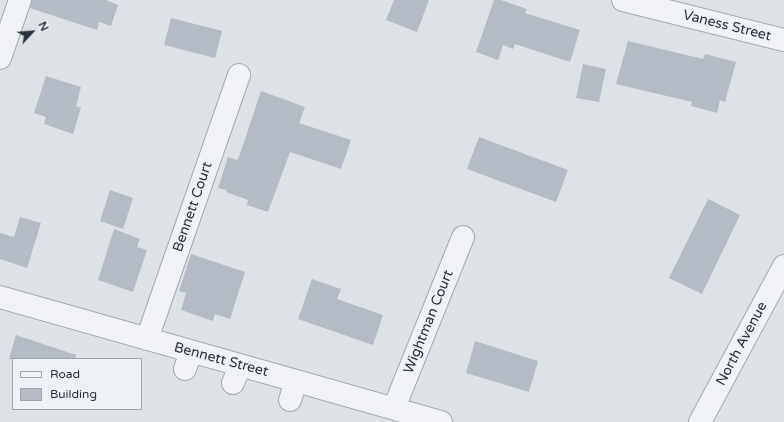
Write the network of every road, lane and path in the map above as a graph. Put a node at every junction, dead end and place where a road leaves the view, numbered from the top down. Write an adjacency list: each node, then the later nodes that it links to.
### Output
1 (20, 0): 4 (street)
2 (623, 0): 3 (street, Vaness Street)
3 (784, 40)
4 (0, 58)
5 (239, 76): 9 (street, Bennett Court)
6 (463, 237): 10 (street, Wightman Court)
7 (784, 266): 12 (street, North Avenue)
8 (0, 297): 9 (street, Bennett Street)
9 (147, 339): 10 (street, Bennett Street)
10 (394, 408): 11 (street, Bennett Street)
11 (441, 422)
12 (700, 422)

